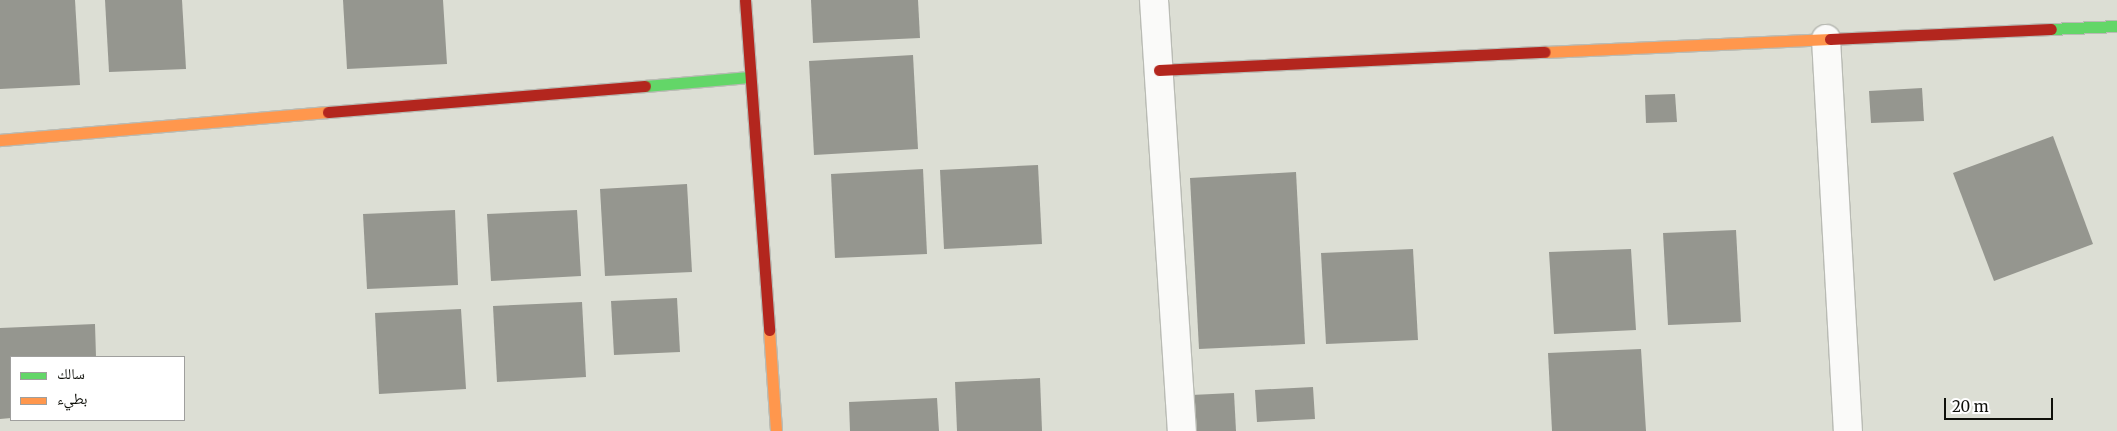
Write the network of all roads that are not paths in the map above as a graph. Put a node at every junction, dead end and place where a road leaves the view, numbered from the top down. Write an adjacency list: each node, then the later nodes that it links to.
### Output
1 (745, 0): 6 (street)
2 (1154, 0): 5 (street)
3 (2117, 26): 4 (street)
4 (1826, 39): 5 (street); 10 (street)
5 (1159, 70): 9 (street)
6 (750, 77): 7 (street); 8 (street)
7 (0, 140)
8 (776, 431)
9 (1182, 431)
10 (1848, 431)

